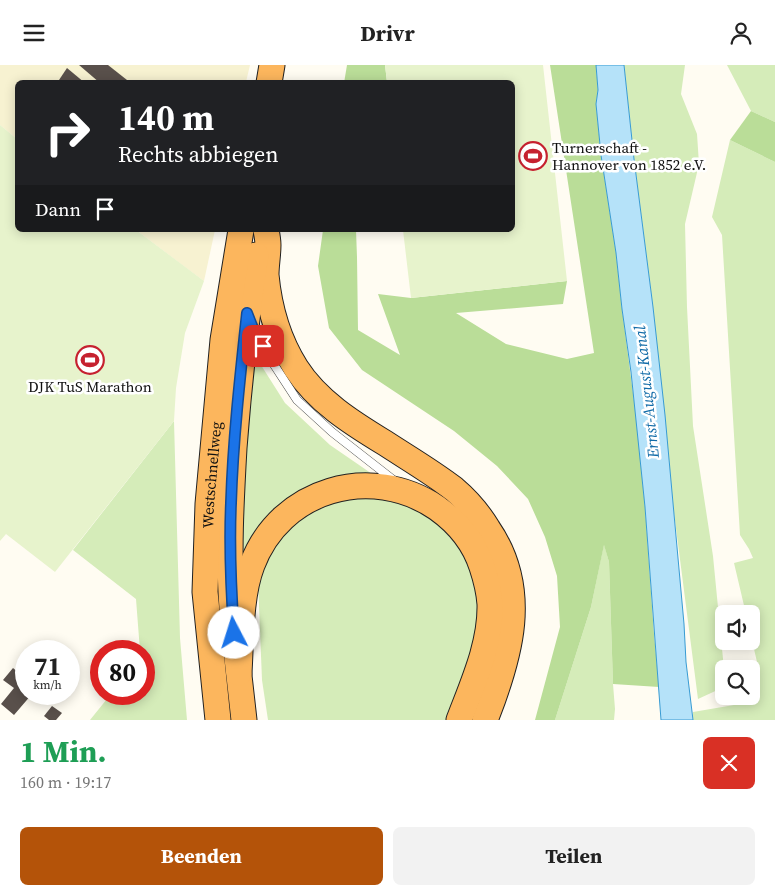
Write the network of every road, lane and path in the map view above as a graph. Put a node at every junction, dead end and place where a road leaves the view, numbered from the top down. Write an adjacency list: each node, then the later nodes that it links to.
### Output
1 (272, 65): 3 (highway)
2 (289, 65): 4 (highway)
3 (270, 80)
4 (286, 80)
5 (241, 232): 11 (highway, Westschnellweg)
6 (260, 232): 8 (highway, Westschnellweg)
7 (266, 232): 14 (highway)
8 (247, 313): 9 (lane); 10 (highway, Westschnellweg)
9 (404, 491): 10 (highway); 13 (highway)
10 (239, 673): 12 (highway, Westschnellweg)
11 (218, 720)
12 (244, 720)
13 (460, 720)
14 (485, 720)

